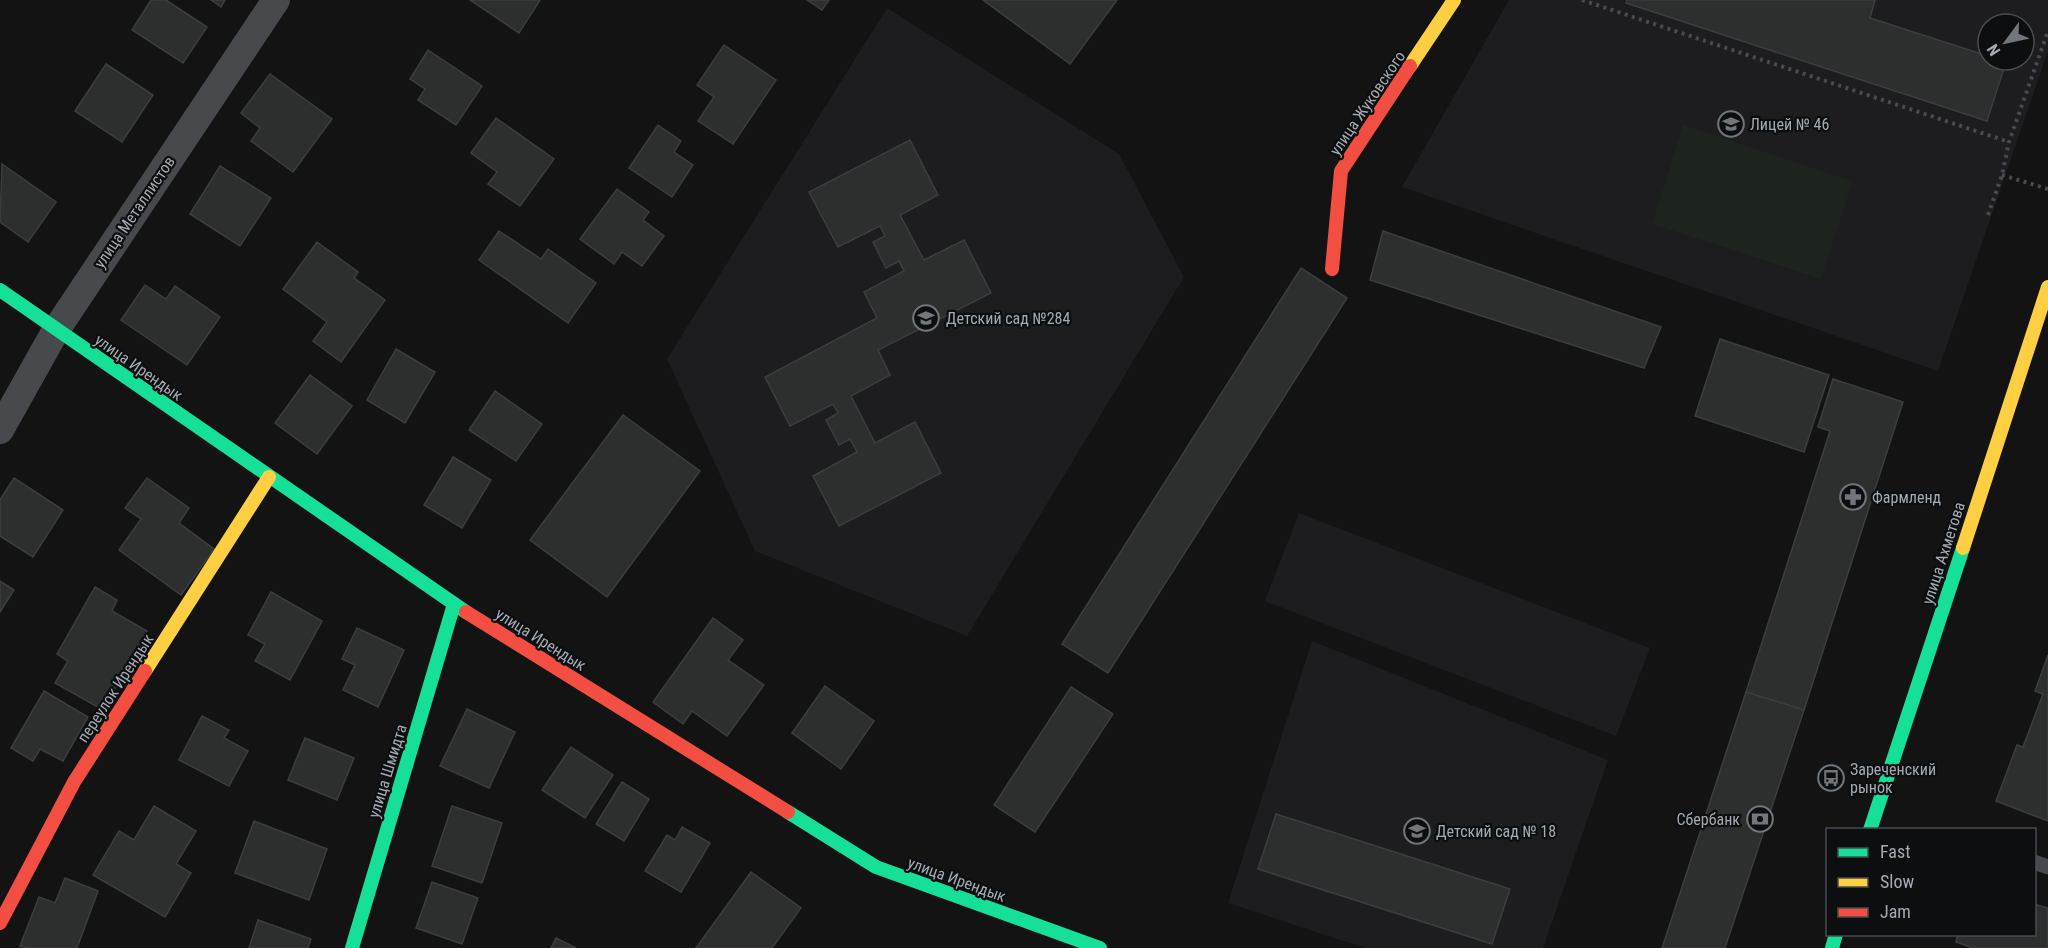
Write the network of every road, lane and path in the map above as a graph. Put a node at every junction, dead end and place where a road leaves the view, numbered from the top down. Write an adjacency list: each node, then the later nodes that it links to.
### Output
1 (276, 0): 12 (street, улица Металлистов)
2 (1454, 0): 9 (street, улица Жуковского)
3 (1582, 0): 5 (path)
4 (2048, 31): 5 (path)
5 (2009, 142): 6 (path)
6 (2002, 175): 7 (path); 8 (path)
7 (2048, 189)
8 (1988, 215)
9 (1332, 269)
10 (2048, 287): 13 (street, улица Ахметова)
11 (0, 290): 12 (street, улица Ирендык)
12 (56, 330): 15 (street, улица Металлистов); 16 (street, улица Ирендык)
13 (2032, 336): 14 (lane); 18 (street, улица Ахметова)
14 (2048, 342)
15 (0, 430)
16 (269, 477): 17 (street, улица Ирендык); 19 (street, переулок Ирендык)
17 (454, 604): 20 (street, улица Шмидта); 21 (street, улица Ирендык)
18 (1871, 828)
19 (0, 923)
20 (352, 948)
21 (1100, 948)

